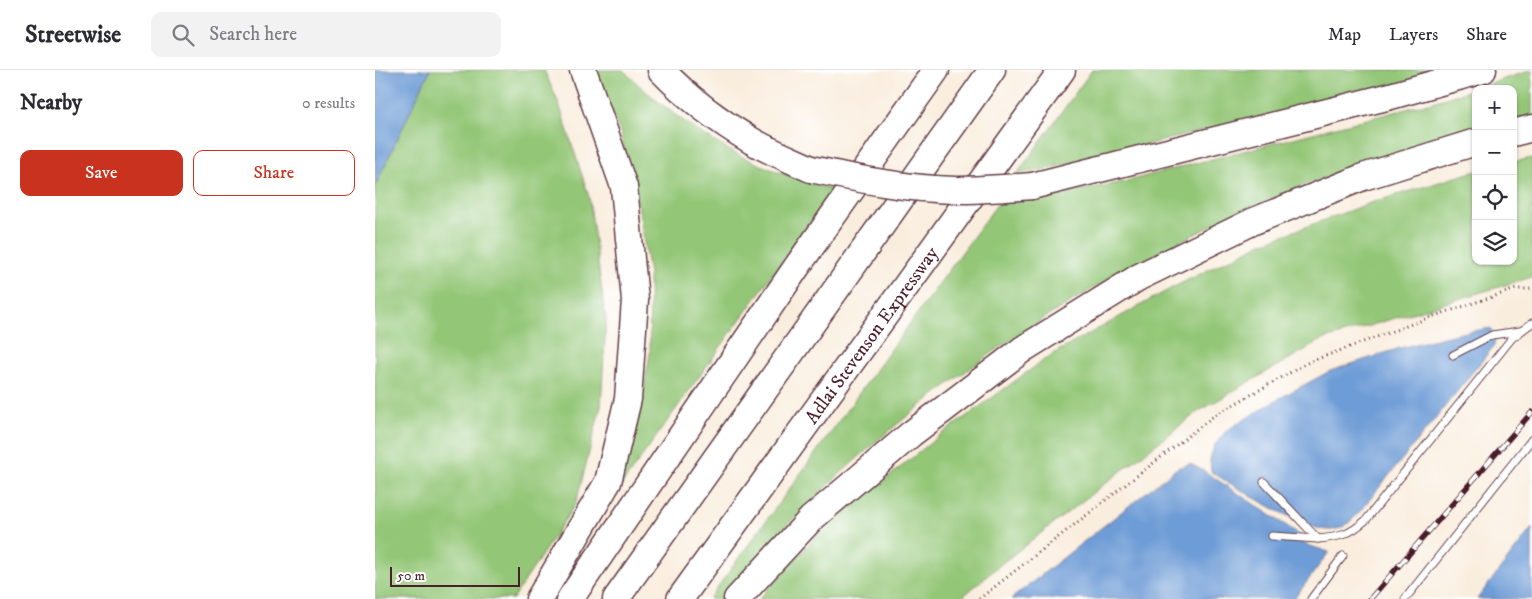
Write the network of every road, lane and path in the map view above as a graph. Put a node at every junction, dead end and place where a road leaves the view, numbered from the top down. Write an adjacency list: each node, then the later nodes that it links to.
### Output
1 (583, 70): 19 (highway)
2 (661, 70): 6 (highway, bridge)
3 (936, 70): 20 (highway)
4 (992, 70): 21 (highway)
5 (1062, 70): 22 (highway, Adlai Stevenson Expressway)
6 (1483, 70)
7 (1532, 128): 8 (highway)
8 (1517, 132)
9 (1472, 143): 23 (highway)
10 (1532, 289): 24 (path)
11 (1532, 323): 12 (lane)
12 (1522, 331): 13 (lane); 17 (lane)
13 (1453, 355)
14 (1532, 439): 26 (lane)
15 (1264, 482): 17 (lane)
16 (1272, 536): 17 (lane)
17 (1318, 539)
18 (1343, 556): 25 (lane)
19 (539, 599)
20 (569, 599)
21 (616, 599)
22 (680, 599)
23 (737, 599)
24 (979, 599)
25 (1311, 599)
26 (1405, 599)

